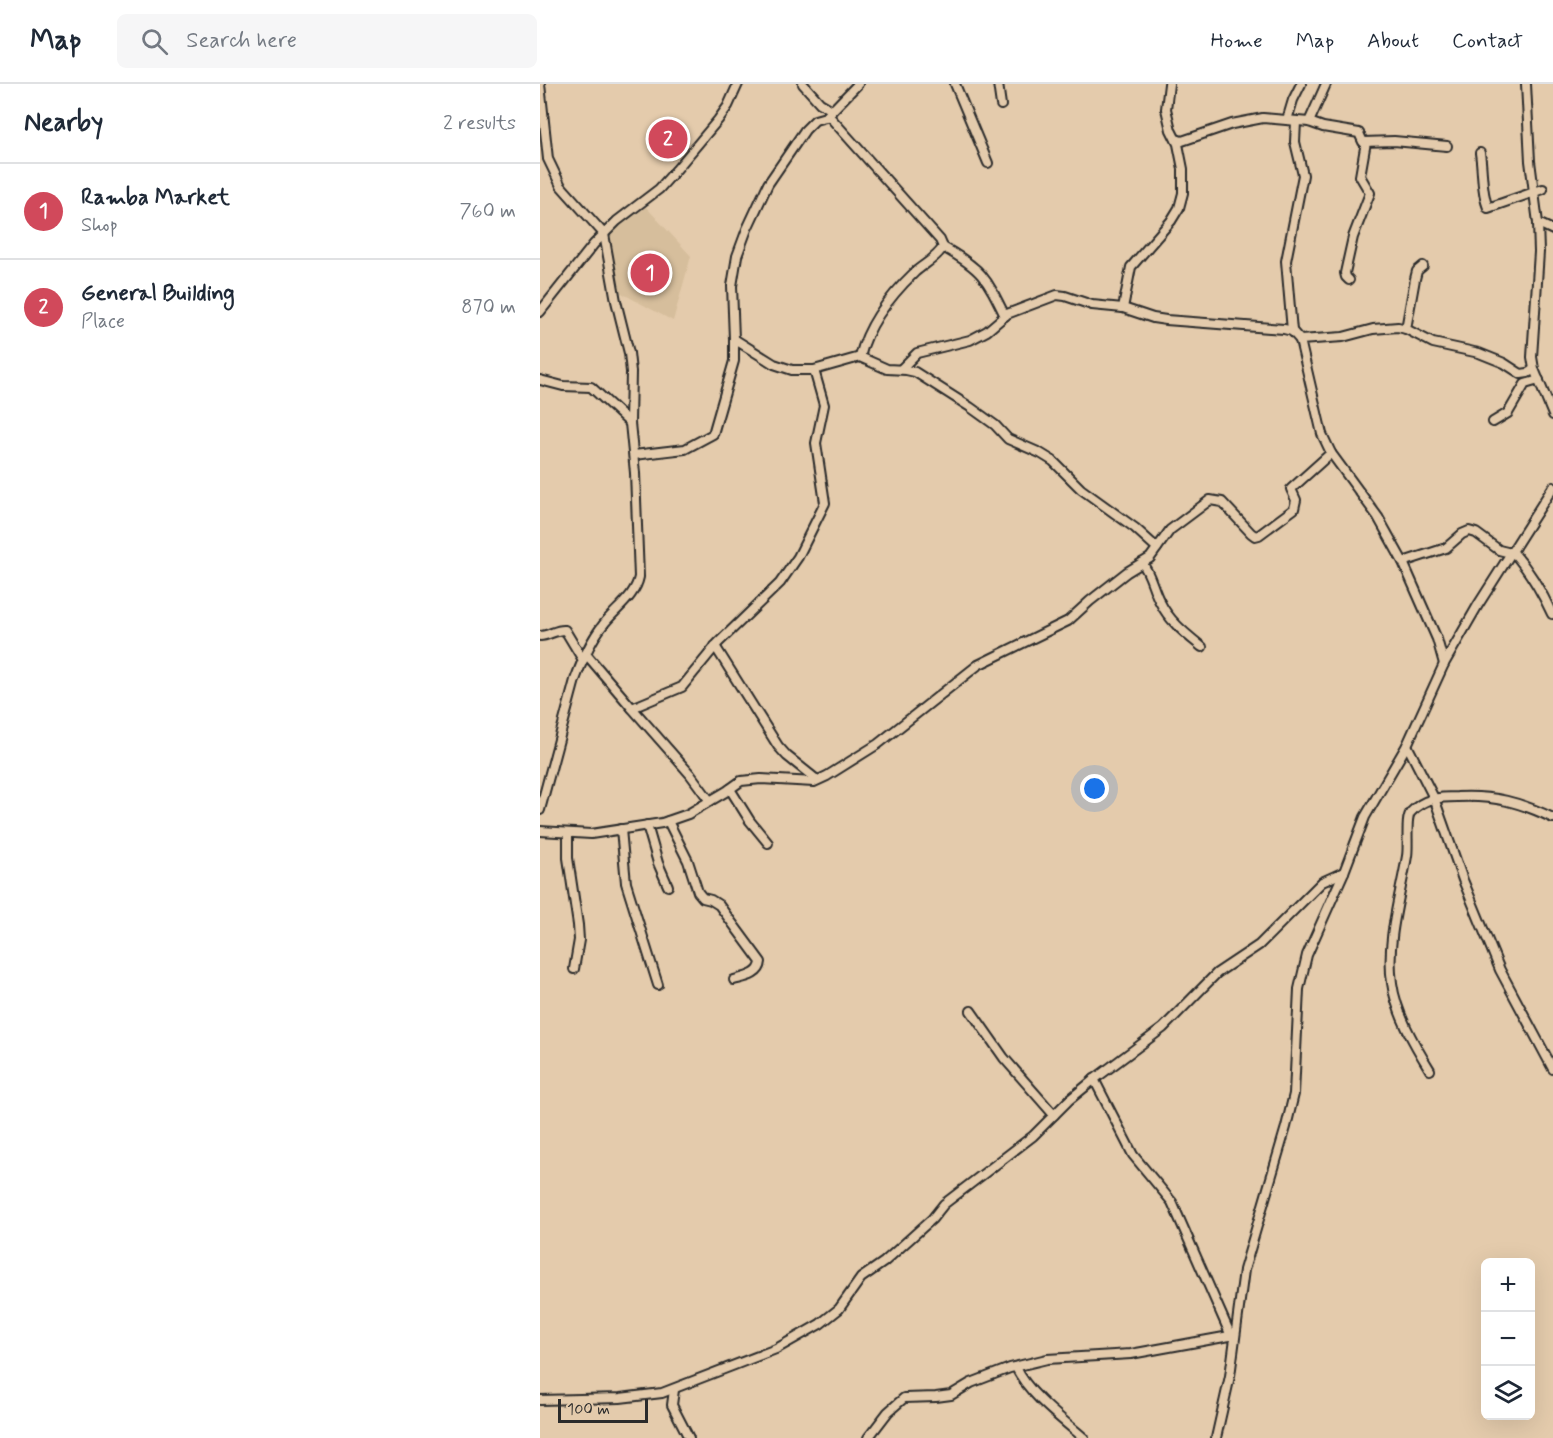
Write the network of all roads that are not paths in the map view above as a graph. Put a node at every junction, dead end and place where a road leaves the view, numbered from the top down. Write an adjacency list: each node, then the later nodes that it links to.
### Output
1 (540, 84): 25 (street)
2 (738, 84): 25 (street)
3 (803, 84): 12 (street)
4 (858, 84): 12 (street)
5 (956, 84): 20 (street)
6 (998, 84): 11 (street)
7 (1169, 84): 16 (street)
8 (1301, 84): 13 (street)
9 (1326, 84): 15 (street)
10 (1526, 84): 22 (street)
11 (1001, 105)
12 (829, 113): 26 (street); 34 (street)
13 (1287, 120): 14 (street); 16 (street)
14 (1296, 122): 15 (street); 33 (street)
15 (1309, 122): 17 (street)
16 (1176, 139): 29 (street)
17 (1365, 142): 18 (street); 28 (street)
18 (1447, 146)
19 (1480, 153): 22 (street)
20 (988, 163)
21 (1543, 189): 22 (street)
22 (1534, 191): 23 (street)
23 (1538, 223): 24 (street); 38 (street)
24 (1553, 230)
25 (604, 234): 30 (street); 44 (street)
26 (943, 247): 31 (street); 36 (street)
27 (1423, 266): 32 (street)
28 (1349, 280)
29 (1123, 308): 31 (street); 33 (street)
30 (540, 312)
31 (1005, 316): 37 (street)
32 (1406, 328): 35 (street); 38 (street)
33 (1292, 331): 35 (street)
34 (734, 339): 39 (street); 46 (street)
35 (1300, 340): 45 (street)
36 (860, 357): 37 (street); 39 (street)
37 (901, 369): 48 (street)
38 (1534, 369): 41 (street)
39 (814, 370): 54 (street)
40 (540, 380): 44 (street)
41 (1539, 380): 42 (street); 43 (street)
42 (1553, 413)
43 (1492, 422)
44 (630, 423): 46 (street)
45 (1331, 453): 48 (street); 50 (street)
46 (634, 455): 56 (street)
47 (1553, 487): 49 (street)
48 (1157, 548): 51 (street)
49 (1512, 552): 50 (street); 52 (street); 57 (street)
50 (1403, 562): 57 (street)
51 (1142, 563): 55 (street); 60 (street)
52 (1552, 614)
53 (540, 636): 56 (street)
54 (715, 646): 58 (street); 60 (street)
55 (1202, 647)
56 (584, 657): 58 (street); 64 (street)
57 (1444, 664): 59 (street)
58 (632, 708): 63 (street)
59 (1407, 745): 62 (street); 72 (street)
60 (817, 780): 61 (street)
61 (730, 789): 63 (street); 71 (street)
62 (1434, 798): 65 (street); 78 (street); 79 (street)
63 (710, 801): 66 (street)
64 (540, 807)
65 (1553, 818)
66 (668, 821): 67 (street); 75 (street)
67 (647, 825): 68 (street); 73 (street)
68 (621, 829): 70 (street); 76 (street)
69 (540, 831): 70 (street)
70 (568, 833): 74 (street)
71 (768, 843)
72 (1344, 872): 80 (street); 82 (street)
73 (668, 886)
74 (574, 969)
75 (734, 980)
76 (658, 985)
77 (971, 1011): 81 (street)
78 (1553, 1069)
79 (1430, 1070)
80 (1094, 1079): 81 (street); 82 (street)
81 (1054, 1114): 84 (street)
82 (1233, 1336): 83 (street); 91 (street)
83 (1016, 1367): 89 (street); 90 (street)
84 (674, 1390): 85 (street); 87 (street)
85 (650, 1395): 86 (street); 87 (street)
86 (540, 1400)
87 (672, 1403): 88 (street)
88 (689, 1438)
89 (868, 1438)
90 (1084, 1438)
91 (1216, 1438)

